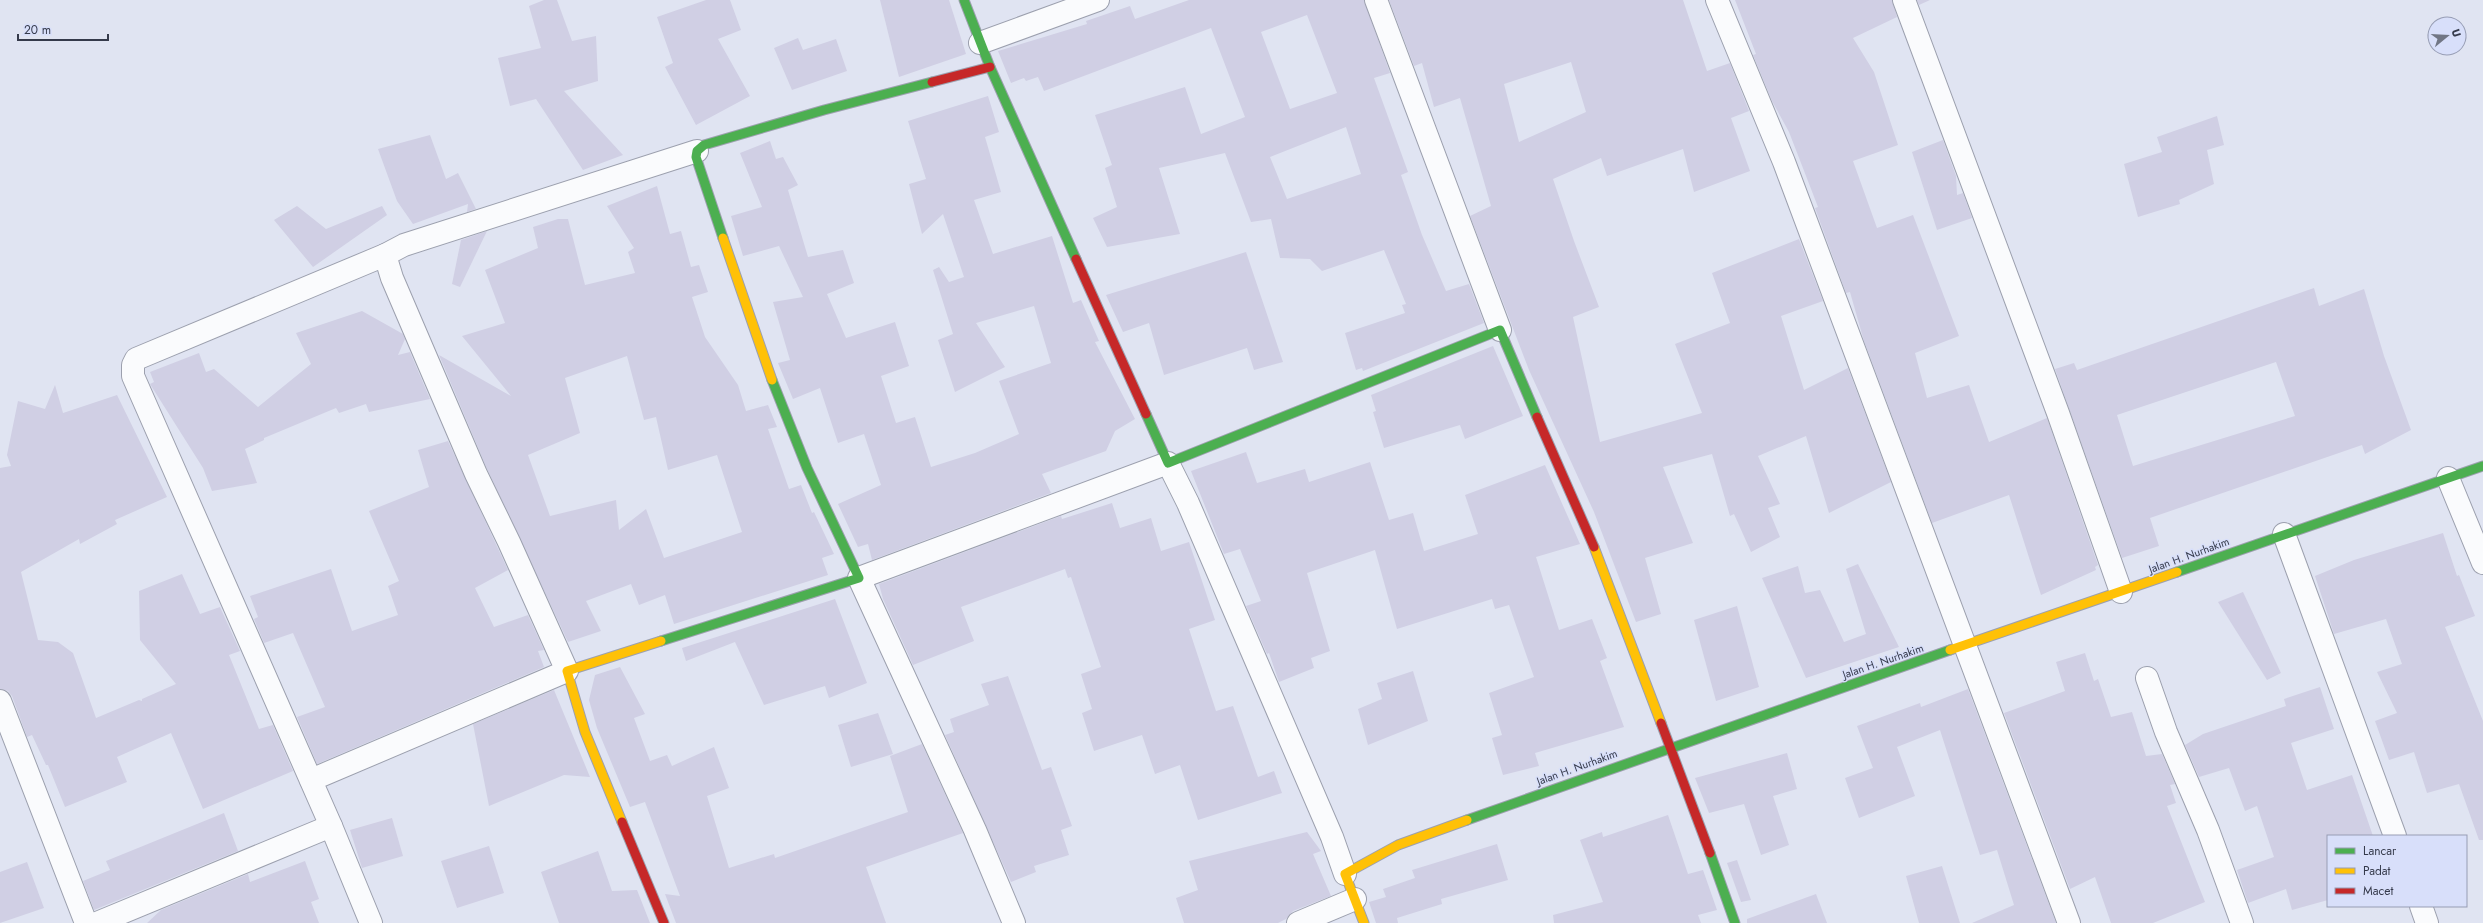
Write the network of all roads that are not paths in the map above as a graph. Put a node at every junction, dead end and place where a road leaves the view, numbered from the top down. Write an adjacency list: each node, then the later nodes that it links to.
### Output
1 (964, 0): 6 (street)
2 (1098, 0): 6 (street)
3 (1376, 0): 10 (street)
4 (1716, 0): 18 (street)
5 (1904, 0): 17 (street)
6 (980, 43): 7 (street)
7 (990, 67): 8 (street); 11 (street)
8 (697, 151): 9 (street); 16 (street)
9 (385, 255): 19 (street); 23 (street)
10 (1500, 330): 11 (street); 22 (street)
11 (1168, 463): 16 (street); 26 (street)
12 (2483, 466): 13 (street, Jalan H. Nurhakim)
13 (2448, 478): 14 (street, Jalan H. Nurhakim); 15 (street)
14 (2284, 534): 17 (street, Jalan H. Nurhakim); 25 (street)
15 (2483, 563)
16 (859, 578): 19 (street); 33 (street)
17 (2121, 592): 18 (street, Jalan H. Nurhakim)
18 (1964, 646): 22 (street, Jalan H. Nurhakim); 37 (street)
19 (567, 671): 23 (street); 32 (street)
20 (2147, 678): 38 (street)
21 (0, 701): 29 (street)
22 (1670, 746): 26 (street, Jalan H. Nurhakim); 36 (street)
23 (311, 780): 24 (street)
24 (331, 826): 30 (street); 31 (street)
25 (2394, 835)
26 (1346, 874): 27 (street)
27 (1355, 899): 34 (street); 35 (street)
28 (2421, 907): 39 (street)
29 (86, 923)
30 (97, 923)
31 (371, 923)
32 (664, 923)
33 (1014, 923)
34 (1298, 923)
35 (1364, 923)
36 (1735, 923)
37 (2069, 923)
38 (2242, 923)
39 (2427, 923)

